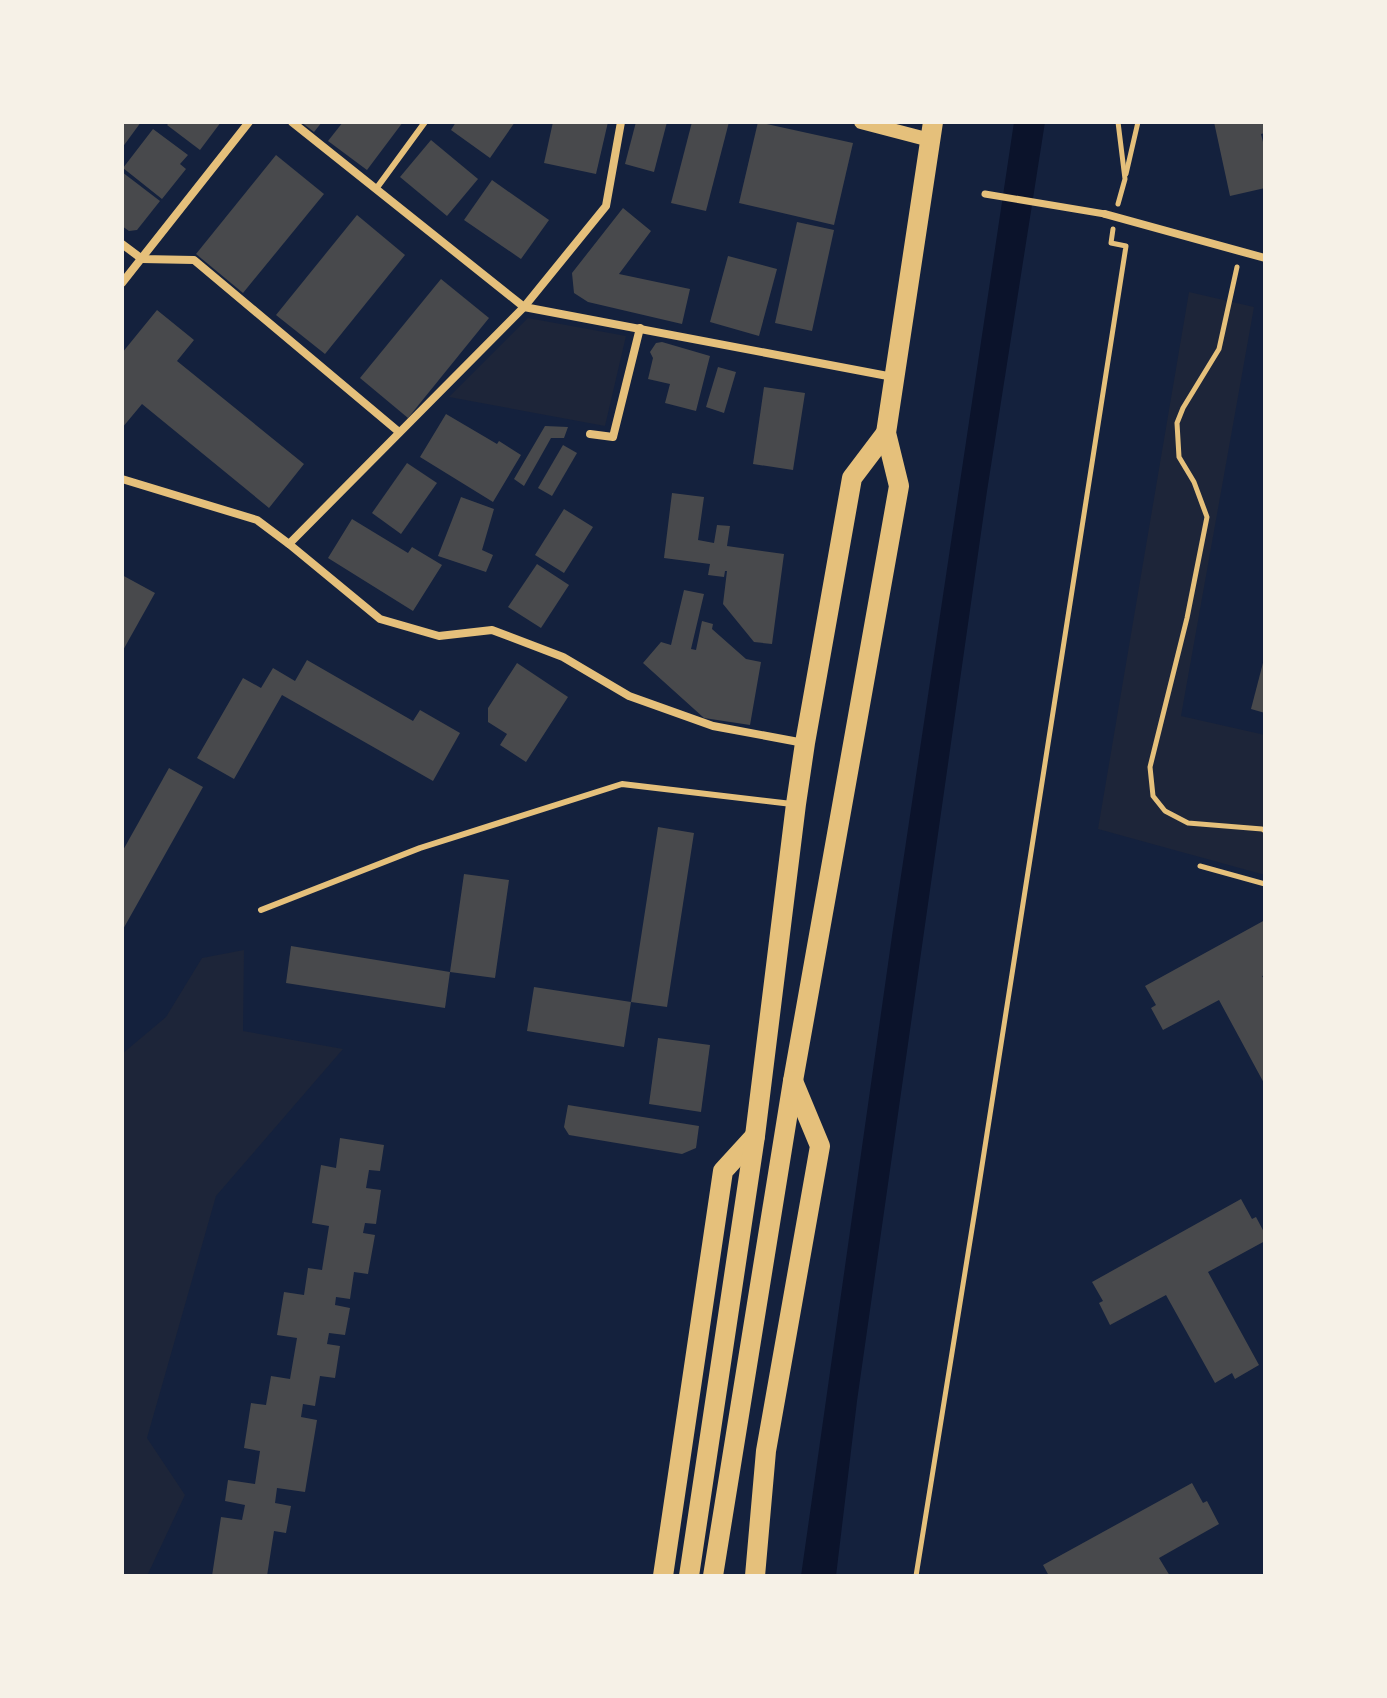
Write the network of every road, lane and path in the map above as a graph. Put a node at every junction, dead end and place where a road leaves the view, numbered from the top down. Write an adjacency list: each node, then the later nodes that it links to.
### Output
1 (249, 122): 16 (street)
2 (292, 122): 10 (street)
3 (425, 122): 10 (lane)
4 (621, 122): 18 (street)
5 (861, 122): 8 (street)
6 (1118, 122): 9 (path)
7 (1138, 122): 9 (path)
8 (931, 131): 20 (main road)
9 (1125, 179): 12 (path)
10 (376, 189): 18 (street)
11 (985, 194): 12 (street)
12 (1110, 215): 14 (street); 38 (path)
13 (122, 244): 16 (street)
14 (1240, 251): 15 (street); 28 (path)
15 (1265, 258)
16 (142, 259): 17 (street); 21 (street)
17 (122, 283)
18 (524, 307): 19 (street); 21 (street)
19 (640, 328): 20 (street); 23 (street)
20 (894, 377): 22 (main road)
21 (399, 432): 25 (street)
22 (886, 433): 26 (main road); 32 (main road)
23 (590, 434)
24 (122, 479): 25 (street)
25 (289, 544): 26 (street)
26 (805, 743): 27 (main road)
27 (796, 804): 31 (lane); 33 (main road)
28 (1265, 831)
29 (1200, 866): 30 (path)
30 (1265, 884)
31 (261, 910)
32 (793, 1081): 36 (main road); 37 (main road)
33 (755, 1136): 34 (main road); 35 (main road)
34 (663, 1576)
35 (689, 1576)
36 (713, 1576)
37 (755, 1576)
38 (916, 1576)

